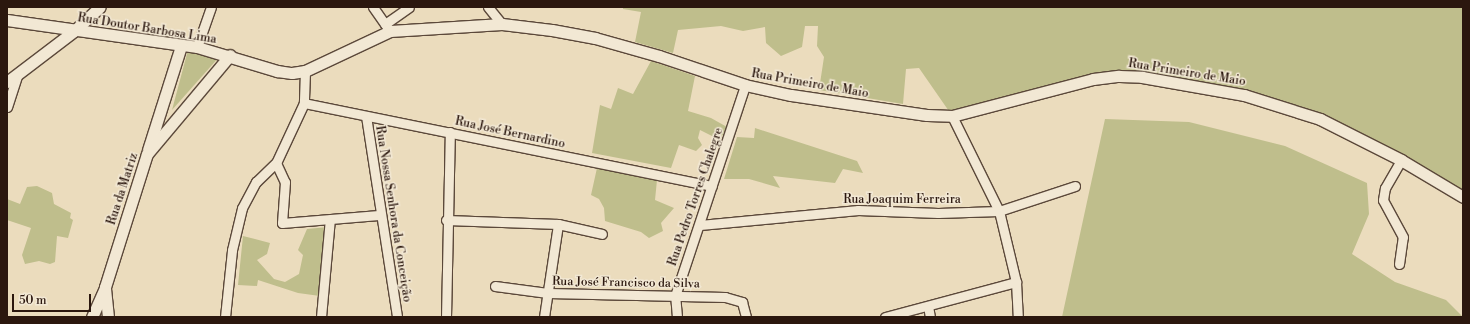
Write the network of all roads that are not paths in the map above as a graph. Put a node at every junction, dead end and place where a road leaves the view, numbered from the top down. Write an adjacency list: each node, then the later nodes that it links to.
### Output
1 (100, 7): 9 (street)
2 (210, 7): 11 (street)
3 (373, 7): 8 (street)
4 (409, 7): 8 (street)
5 (488, 7): 7 (street)
6 (7, 20): 9 (street, Rua Doutor Barbosa Lima)
7 (502, 24): 8 (street, Rua Primeiro de Maio); 16 (street, Rua Primeiro de Maio)
8 (388, 27): 13 (street, Rua Primeiro de Maio)
9 (74, 31): 10 (street, Rua Doutor Barbosa Lima); 14 (street)
10 (181, 46): 11 (street, Rua Doutor Barbosa Lima); 22 (street)
11 (197, 48): 12 (street, Rua Doutor Barbosa Lima)
12 (230, 55): 13 (street, Rua Doutor Barbosa Lima); 22 (street, Rua da Matriz)
13 (304, 71): 17 (street)
14 (18, 74): 15 (street); 18 (street)
15 (7, 82)
16 (745, 86): 20 (street, Rua Primeiro de Maio); 25 (street, Rua Pedro Torres Chalegre)
17 (304, 103): 19 (street, Rua José Bernardino); 24 (street)
18 (7, 107)
19 (366, 116): 21 (street, Rua José Bernardino); 29 (street, Rua Nossa Senhora da Conceição)
20 (952, 116): 23 (street, Rua Primeiro de Maio); 28 (street)
21 (450, 132): 25 (street, Rua José Bernardino); 31 (street)
22 (147, 154): 38 (street, Rua da Matriz)
23 (1401, 160): 27 (street, Rua Primeiro de Maio); 35 (street)
24 (276, 163): 30 (street); 44 (street)
25 (712, 186): 33 (street, Rua Pedro Torres Chalegre)
26 (1076, 186): 28 (street, Rua Joaquim Ferreira)
27 (1463, 197)
28 (999, 211): 33 (street, Rua Joaquim Ferreira); 36 (street)
29 (379, 214): 30 (street); 46 (street, Rua Nossa Senhora da Conceição)
30 (330, 220): 45 (street)
31 (446, 220): 32 (street); 47 (street)
32 (558, 224): 34 (street); 39 (street)
33 (700, 225): 40 (street, Rua Pedro Torres Chalegre)
34 (602, 234)
35 (1399, 264)
36 (1016, 282): 41 (street); 53 (street)
37 (494, 286): 39 (street, Rua José Francisco da Silva)
38 (105, 287): 42 (street, Rua da Matriz); 43 (street, Rua da Matriz)
39 (548, 293): 40 (street, Rua José Francisco da Silva); 48 (street)
40 (675, 296): 49 (street, Rua Pedro Torres Chalegre); 50 (street, Rua José Francisco da Silva)
41 (928, 306): 51 (street); 52 (street)
42 (92, 317)
43 (108, 317)
44 (225, 317)
45 (321, 317)
46 (397, 317)
47 (446, 317)
48 (544, 317)
49 (677, 317)
50 (746, 317)
51 (885, 317)
52 (930, 317)
53 (1018, 317)

